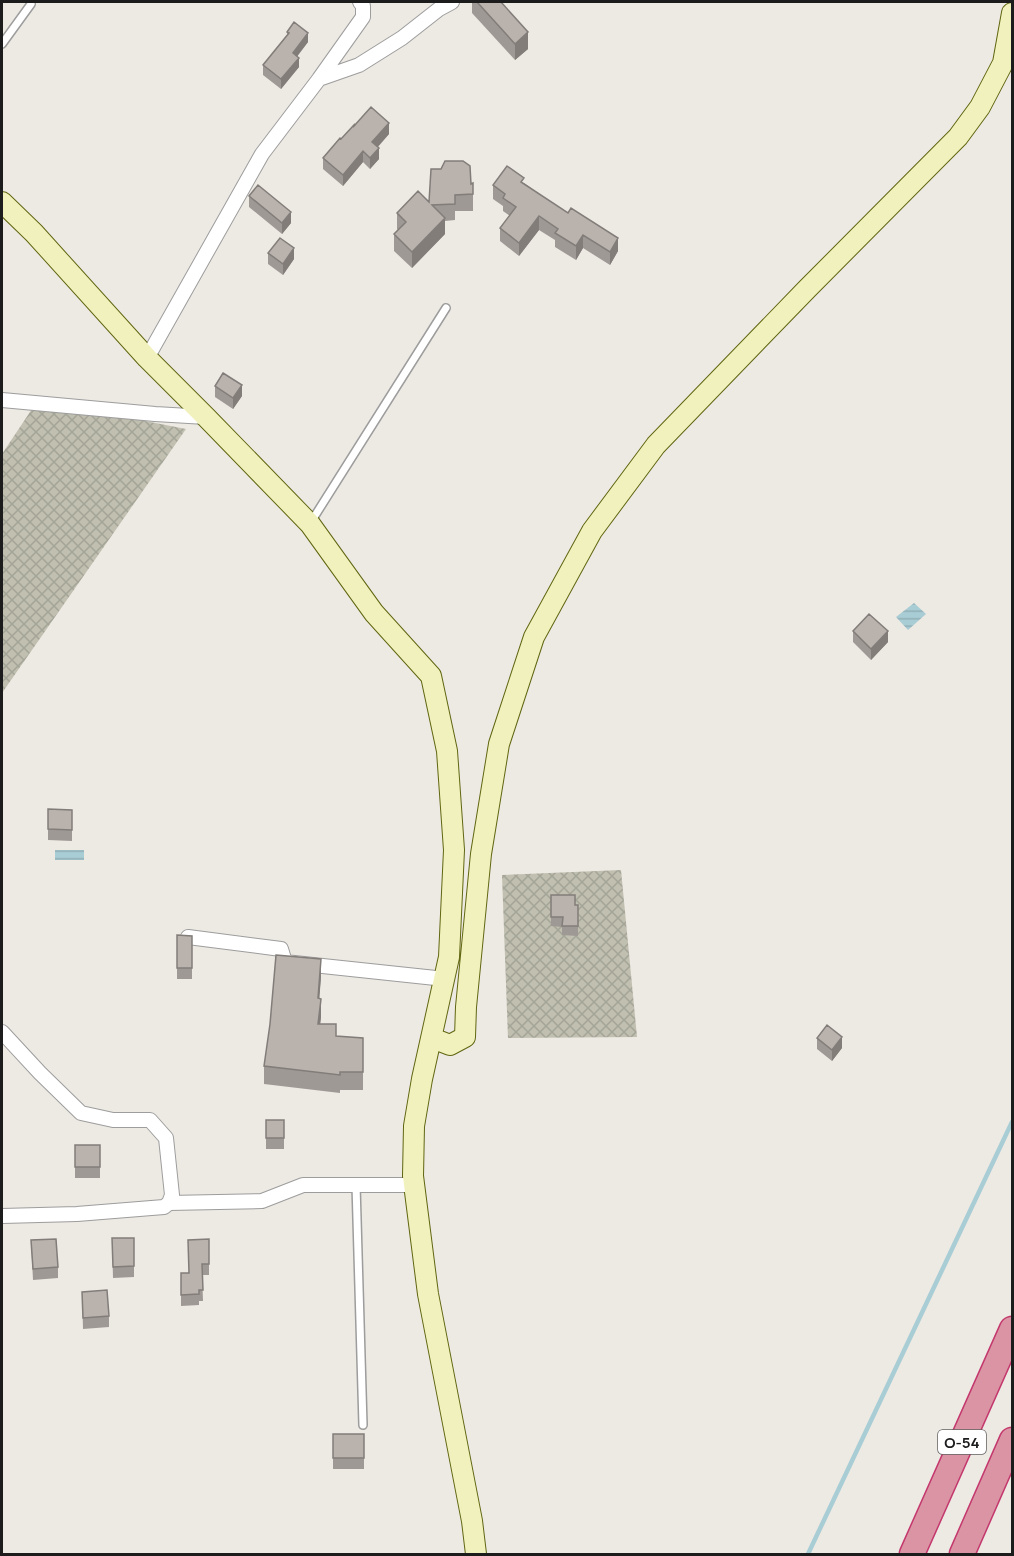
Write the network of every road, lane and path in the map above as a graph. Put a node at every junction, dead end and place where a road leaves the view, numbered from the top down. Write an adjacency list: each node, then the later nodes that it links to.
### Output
1 (360, 2): 6 (street)
2 (452, 2): 6 (street)
3 (31, 4): 5 (lane)
4 (1012, 13): 16 (street)
5 (2, 44)
6 (319, 79): 9 (street)
7 (2, 202): 9 (street)
8 (446, 308): 12 (lane)
9 (147, 358): 11 (street)
10 (2, 400): 11 (street)
11 (206, 417): 12 (street)
12 (310, 524): 14 (street)
13 (188, 937): 14 (street)
14 (445, 979): 16 (street)
15 (2, 1032): 19 (street)
16 (432, 1038): 18 (street)
17 (356, 1185): 18 (street); 19 (street); 22 (lane)
18 (414, 1185): 24 (street)
19 (169, 1203): 20 (street)
20 (2, 1216)
21 (1012, 1329): 25 (highway, O-54)
22 (363, 1425)
23 (1012, 1440): 26 (highway, O-54)
24 (476, 1554)
25 (912, 1554)
26 (962, 1554)

